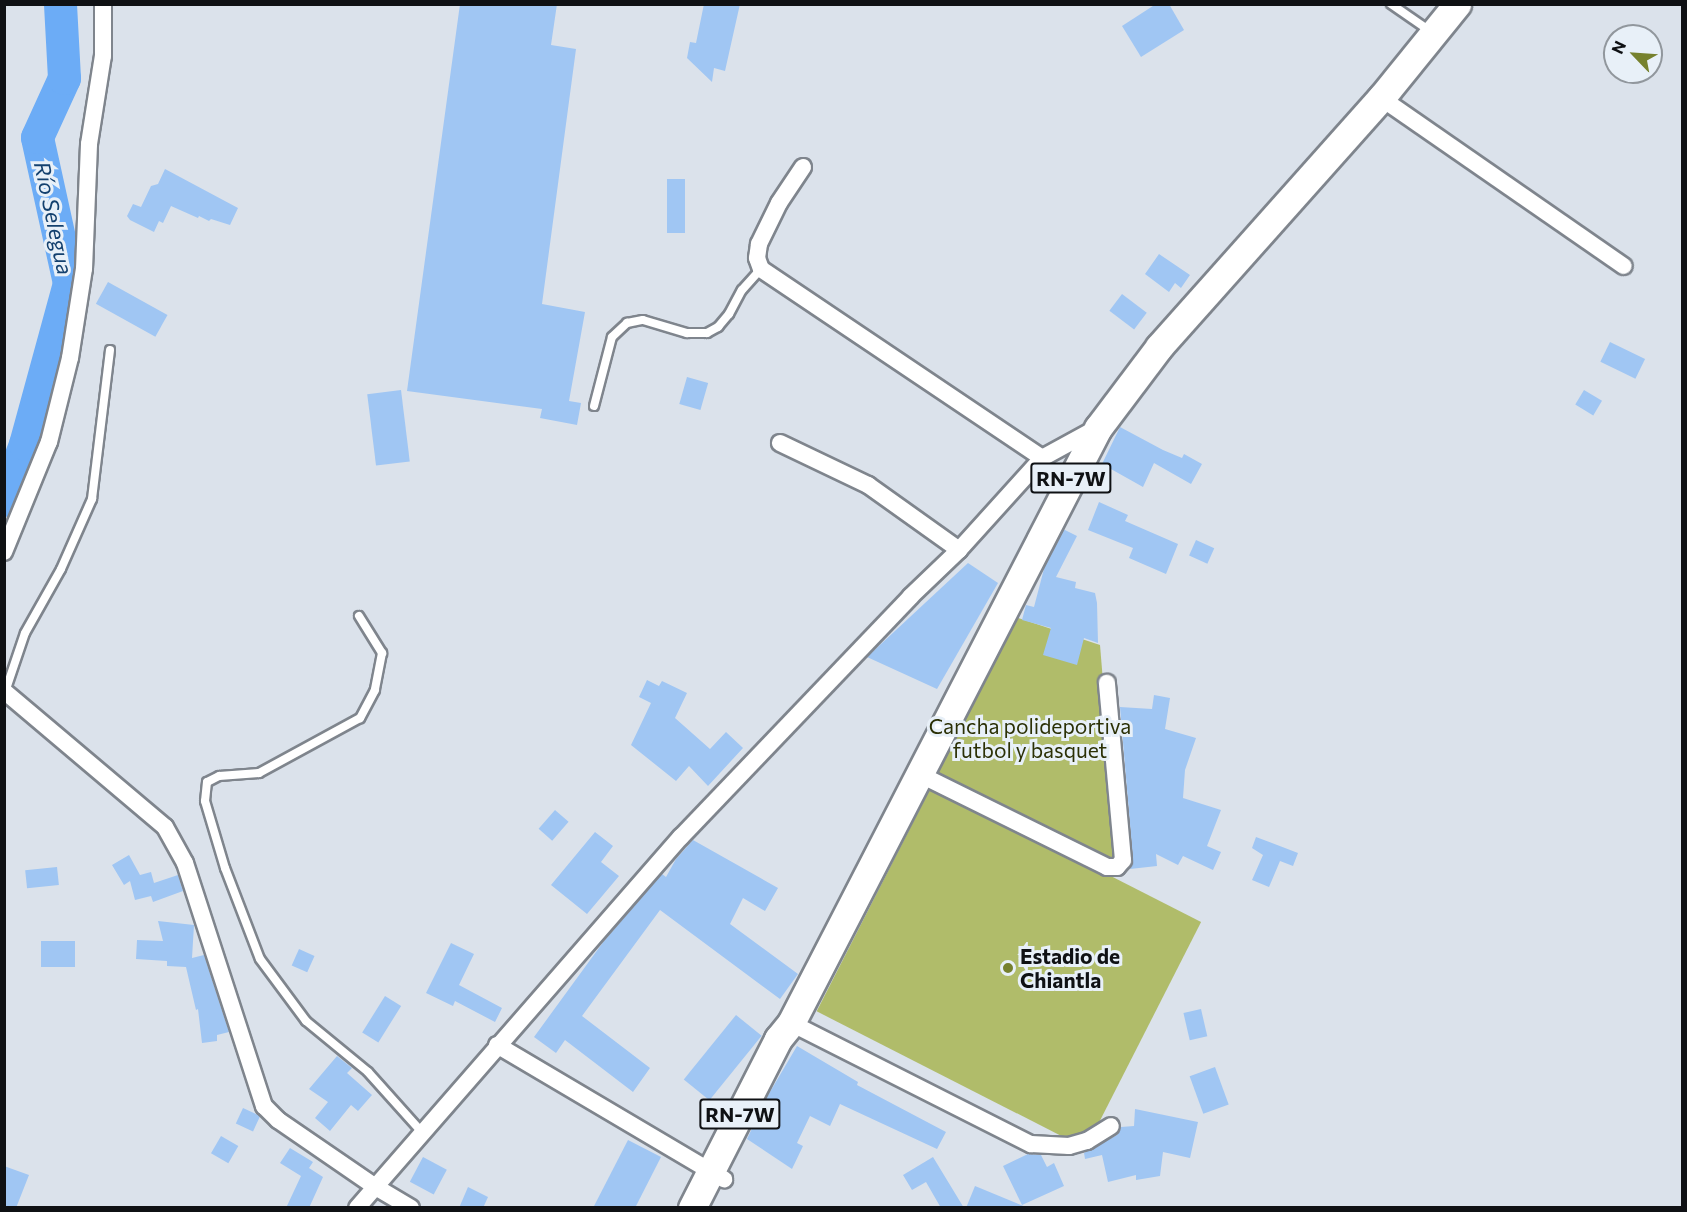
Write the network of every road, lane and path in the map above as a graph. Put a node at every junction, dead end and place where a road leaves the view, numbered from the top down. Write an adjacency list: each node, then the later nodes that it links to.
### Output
1 (102, 4): 15 (street)
2 (1391, 4): 4 (lane)
3 (1457, 4): 4 (main road, RN-7W)
4 (1435, 34): 5 (main road, RN-7W)
5 (1381, 98): 7 (street); 11 (main road, RN-7W)
6 (803, 167): 8 (street)
7 (1624, 266)
8 (761, 269): 10 (lane); 13 (street)
9 (110, 350): 18 (lane)
10 (594, 406)
11 (1098, 428): 13 (street); 19 (main road, RN-7W)
12 (780, 443): 14 (street)
13 (1042, 458): 14 (street)
14 (959, 550): 21 (street)
15 (4, 552)
16 (359, 616): 23 (lane)
17 (1107, 683): 19 (street)
18 (5, 692): 25 (street)
19 (919, 774): 20 (main road, RN-7W)
20 (791, 1023): 22 (street); 24 (main road, RN-7W)
21 (497, 1044): 23 (street); 24 (street)
22 (1111, 1126)
23 (421, 1131): 25 (street)
24 (717, 1175): 28 (main road, RN-7W); 29 (main road, RN-7W)
25 (374, 1186): 26 (street); 27 (street)
26 (357, 1208)
27 (411, 1208)
28 (692, 1208)
29 (709, 1208)

